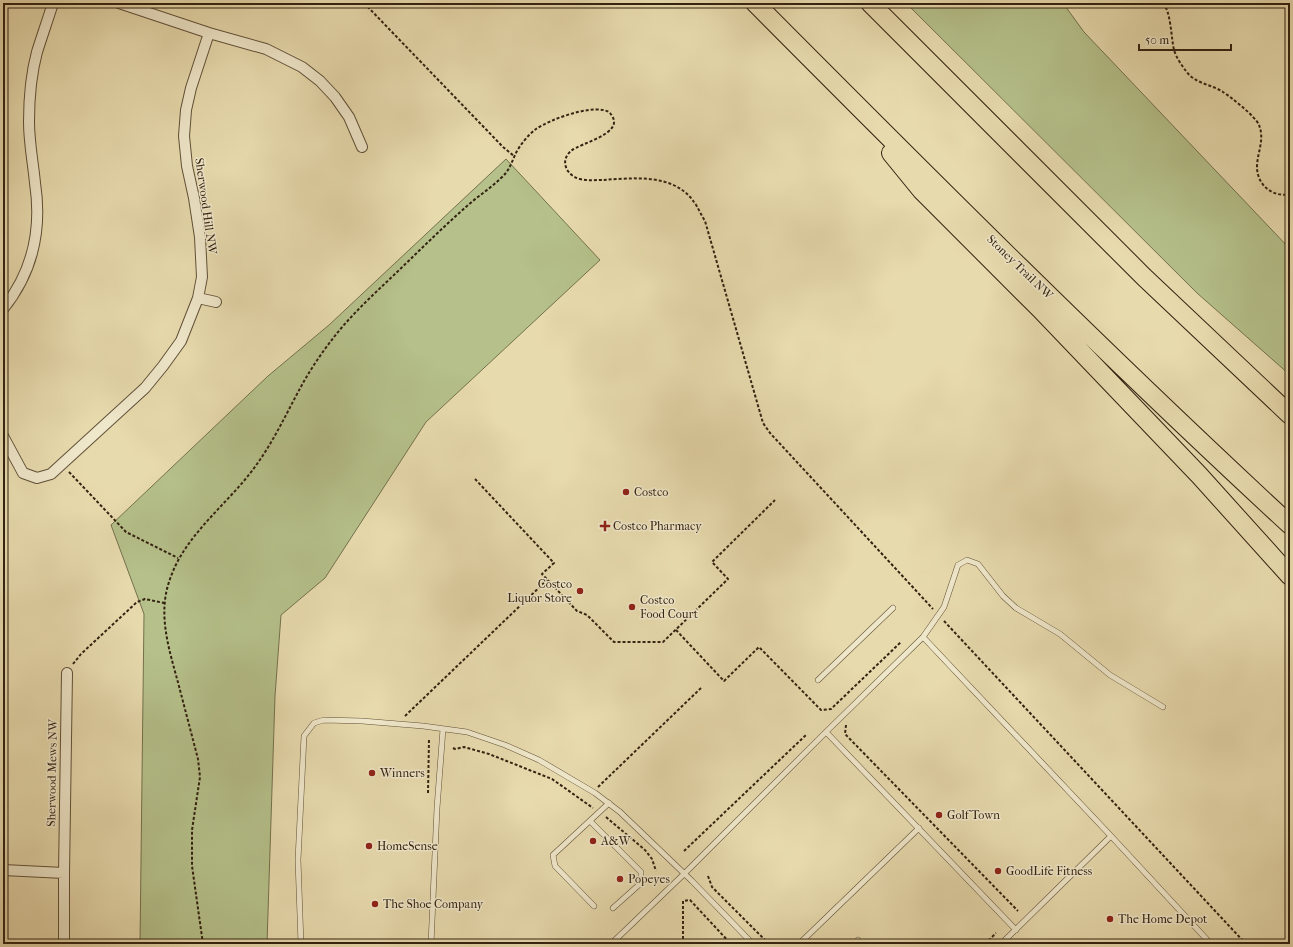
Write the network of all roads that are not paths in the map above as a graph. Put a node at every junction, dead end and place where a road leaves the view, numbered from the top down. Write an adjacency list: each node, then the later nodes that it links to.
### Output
1 (53, 3): 11 (street)
2 (119, 3): 5 (street)
3 (755, 3): 6 (highway, Stoney Trail NW)
4 (870, 3): 8 (highway)
5 (209, 33): 7 (street); 9 (street, Sherwood Hill NW)
6 (827, 75): 15 (highway, Stoney Trail NW); 16 (highway)
7 (362, 147)
8 (1118, 250): 12 (highway); 13 (highway)
9 (198, 298): 10 (street); 14 (street, Sherwood Hill NW)
10 (216, 302)
11 (3, 309)
12 (1290, 401)
13 (1290, 415)
14 (3, 436)
15 (1290, 525)
16 (1290, 576)
17 (893, 608): 20 (lane)
18 (923, 637): 21 (lane); 23 (lane); 27 (lane)
19 (67, 673): 29 (street, Sherwood Mews NW)
20 (818, 680)
21 (1163, 707)
22 (443, 729): 24 (lane); 35 (lane); 36 (lane)
23 (826, 732): 26 (lane); 30 (lane)
24 (610, 803): 25 (lane); 30 (lane)
25 (590, 821): 31 (lane); 32 (lane)
26 (918, 828): 33 (lane); 39 (lane)
27 (1111, 836): 33 (lane); 41 (lane)
28 (3, 870): 29 (street)
29 (64, 873): 34 (street, Sherwood Mews NW)
30 (684, 874): 37 (lane); 38 (lane)
31 (594, 906)
32 (613, 908)
33 (1016, 930): 40 (lane)
34 (64, 944)
35 (301, 944)
36 (431, 944)
37 (611, 944)
38 (753, 944)
39 (799, 944)
40 (1001, 944)
41 (1211, 944)

